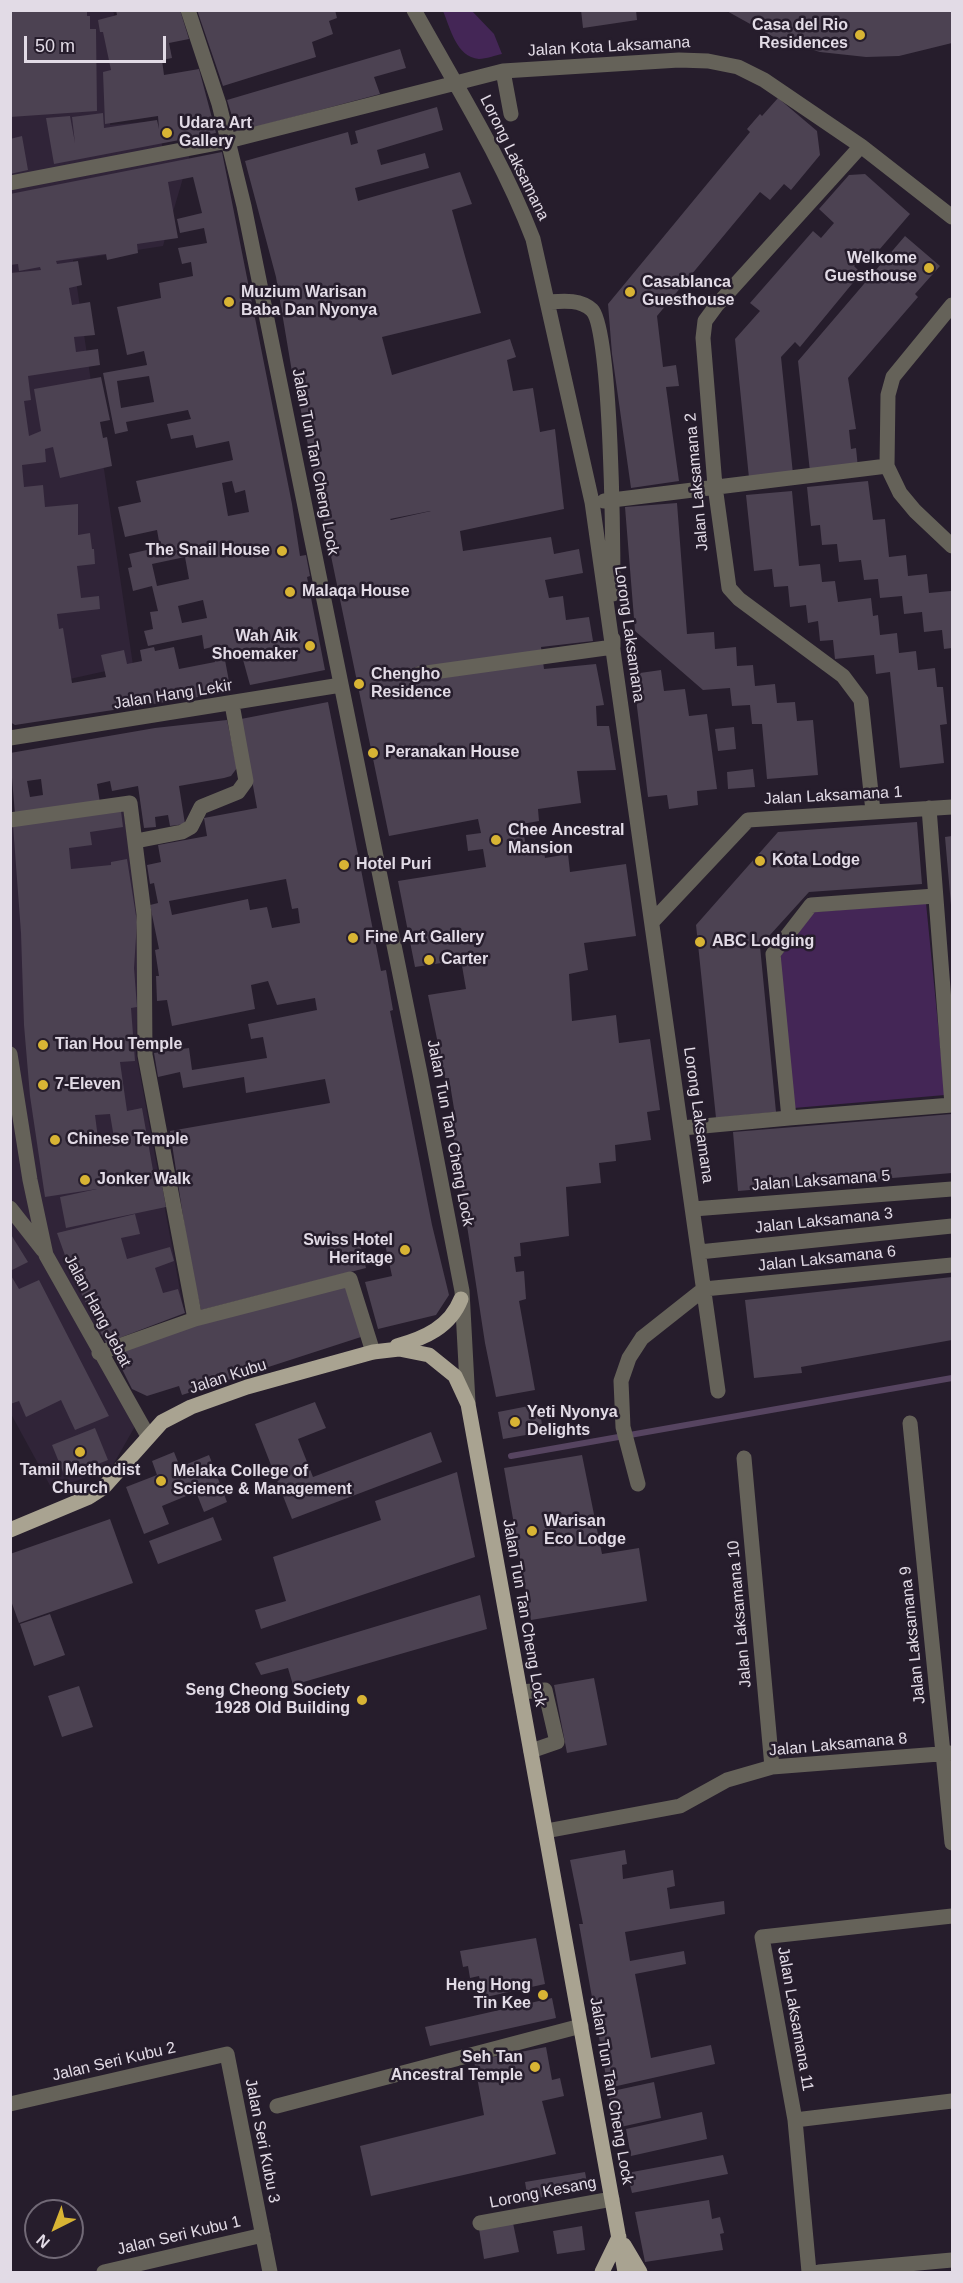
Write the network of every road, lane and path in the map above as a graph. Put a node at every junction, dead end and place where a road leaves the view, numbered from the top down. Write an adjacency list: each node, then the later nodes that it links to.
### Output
1 (188, 10): 6 (street, Jalan Tun Tan Cheng Lock)
2 (414, 10): 4 (street, Lorong Laksamana)
3 (503, 72): 4 (street, Jalan Kota Laksamana); 5 (street); 7 (street, Jalan Kota Laksamana)
4 (456, 83): 6 (street, Jalan Kota Laksamana); 10 (street, Lorong Laksamana)
5 (511, 114)
6 (228, 141): 8 (street, Jalan Kota Laksamana); 19 (street, Jalan Tun Tan Cheng Lock)
7 (861, 146): 9 (street, Jalan Kota Laksamana); 13 (street, Jalan Laksamana 2)
8 (10, 183)
9 (952, 217)
10 (548, 302): 14 (street); 15 (street, Lorong Laksamana)
11 (952, 305): 12 (street)
12 (887, 466): 13 (street); 16 (street)
13 (715, 486): 14 (street); 24 (street, Jalan Laksamana 2)
14 (613, 500): 15 (street); 17 (street)
15 (592, 502): 17 (street, Lorong Laksamana)
16 (952, 546)
17 (613, 647): 18 (street); 28 (street, Lorong Laksamana)
18 (419, 674)
19 (341, 686): 20 (street, Jalan Hang Lekir); 41 (street, Jalan Tun Tan Cheng Lock)
20 (232, 704): 21 (street, Jalan Hang Lekir); 26 (street)
21 (10, 738)
22 (952, 807): 23 (street, Jalan Laksamana 1)
23 (929, 808): 24 (street, Jalan Laksamana 1); 27 (street)
24 (873, 811): 28 (street, Jalan Laksamana 1)
25 (10, 820): 26 (street)
26 (136, 841): 42 (street)
27 (935, 896): 30 (street); 31 (street)
28 (652, 922): 32 (street, Lorong Laksamana)
29 (10, 1054): 38 (street, Jalan Hang Jebat)
30 (952, 1105): 31 (street)
31 (789, 1118): 32 (street)
32 (682, 1128): 35 (street, Lorong Laksamana)
33 (952, 1189): 35 (street, Jalan Laksamana 5)
34 (10, 1208): 38 (street)
35 (693, 1209): 37 (street, Lorong Laksamana)
36 (952, 1226): 37 (street, Jalan Laksamana 3)
37 (699, 1252): 40 (street, Lorong Laksamana)
38 (46, 1255): 44 (street, Jalan Hang Jebat)
39 (952, 1265): 40 (street, Jalan Laksamana 6)
40 (704, 1289): 45 (street, Lorong Laksamana); 50 (street)
41 (461, 1299): 43 (main road); 46 (street, Jalan Tun Tan Cheng Lock)
42 (195, 1319): 43 (street); 44 (street)
43 (378, 1351): 46 (main road, Jalan Kubu); 48 (main road, Jalan Kubu)
44 (99, 1353): 48 (street, Jalan Hang Jebat)
45 (718, 1391)
46 (468, 1404): 52 (main road, Jalan Tun Tan Cheng Lock)
47 (910, 1423): 54 (street, Jalan Laksamana 9)
48 (148, 1436): 51 (main road, Jalan Kubu)
49 (744, 1458): 55 (street, Jalan Laksamana 10)
50 (638, 1484)
51 (10, 1530)
52 (520, 1692): 53 (main road, Jalan Tun Tan Cheng Lock); 53 (street)
53 (531, 1751): 56 (main road, Jalan Tun Tan Cheng Lock)
54 (948, 1754): 55 (street, Jalan Laksamana 8); 57 (street, Jalan Laksamana 9)
55 (772, 1767): 56 (street, Jalan Laksamana 8)
56 (546, 1831): 59 (main road, Jalan Tun Tan Cheng Lock)
57 (952, 1843)
58 (952, 1916): 64 (street, Jalan Laksamana 11)
59 (581, 2026): 63 (street); 65 (main road, Jalan Tun Tan Cheng Lock)
60 (227, 2054): 62 (street, Jalan Seri Kubu 2); 67 (street, Jalan Seri Kubu 3)
61 (952, 2101): 64 (street)
62 (10, 2104)
63 (277, 2106)
64 (795, 2120): 75 (street)
65 (612, 2199): 66 (street, Lorong Kesang); 68 (main road, Jalan Tun Tan Cheng Lock)
66 (480, 2223)
67 (263, 2235): 70 (street, Jalan Seri Kubu 1); 71 (street, Jalan Seri Kubu 3)
68 (619, 2237): 72 (main road); 73 (main road, Jalan Tun Tan Cheng Lock); 74 (main road)
69 (952, 2260): 76 (street)
70 (104, 2272)
71 (270, 2272)
72 (602, 2272)
73 (625, 2272)
74 (640, 2272)
75 (809, 2272)
76 (819, 2272)

